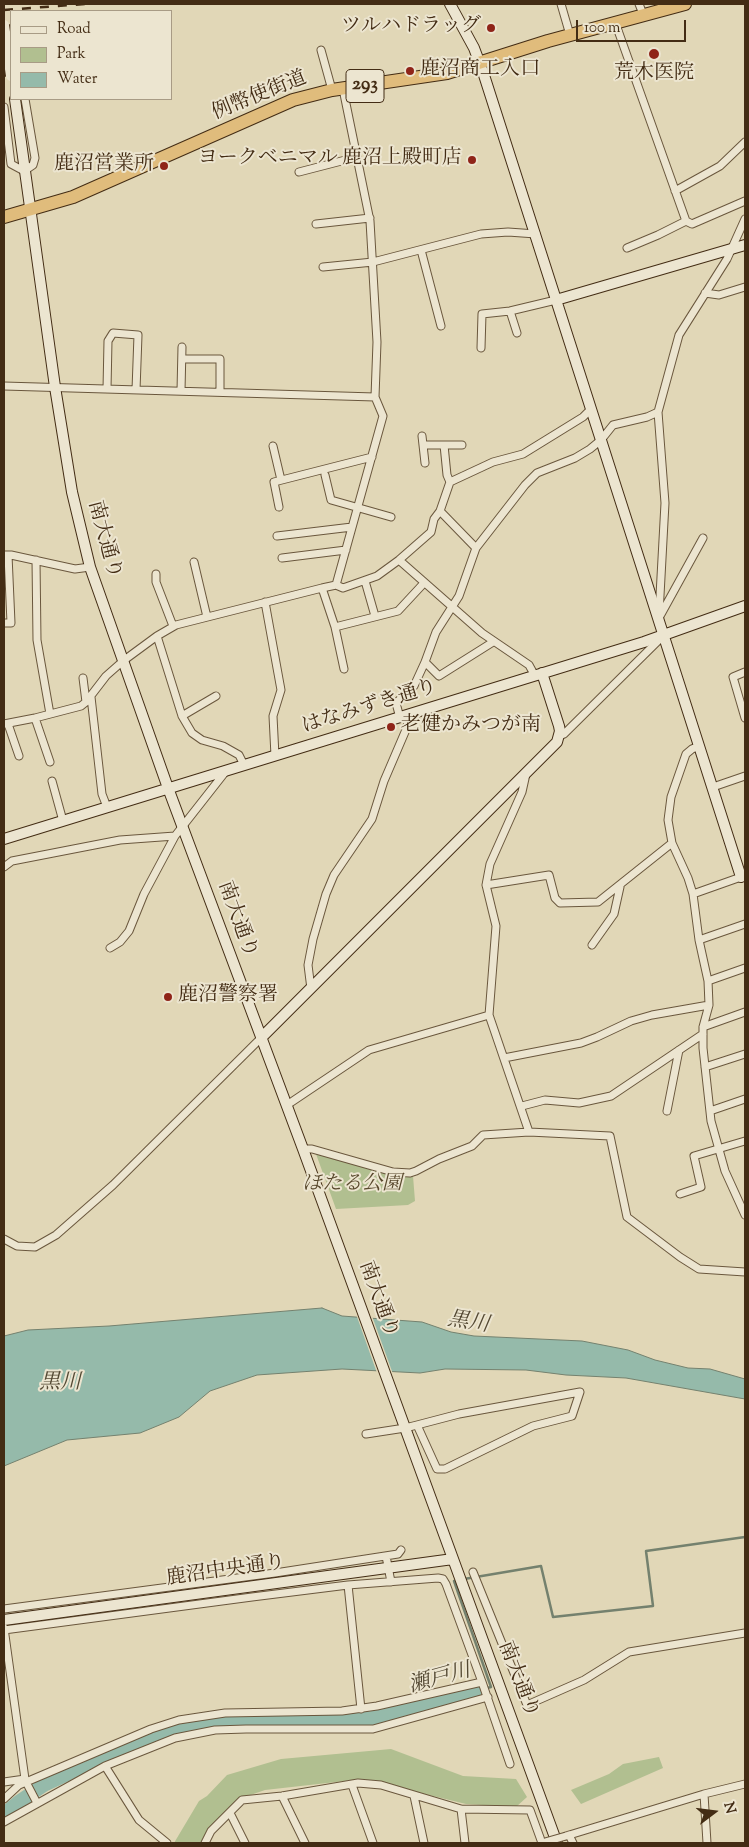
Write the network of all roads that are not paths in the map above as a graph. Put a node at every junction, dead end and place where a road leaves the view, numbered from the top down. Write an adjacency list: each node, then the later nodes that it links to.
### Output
1 (450, 4): 9 (street)
2 (561, 4): 7 (street)
3 (685, 4): 4 (highway, 例幣使街道 / 293)
4 (641, 9): 5 (highway, 例幣使街道 / 293)
5 (615, 22): 7 (highway, 例幣使街道 / 293); 20 (street)
6 (4, 24): 10 (street, bridge)
7 (570, 35): 9 (highway, 例幣使街道 / 293)
8 (321, 50): 11 (street)
9 (480, 63): 11 (highway, 例幣使街道 / 293); 28 (street)
10 (10, 69)
11 (338, 89): 17 (street); 22 (highway, 例幣使街道 / 293)
12 (18, 100): 18 (street)
13 (18, 100): 18 (street, 南大通り)
14 (4, 107): 15 (street)
15 (4, 122): 18 (street)
16 (745, 142): 20 (street)
17 (357, 156): 19 (street); 24 (street)
18 (24, 171): 22 (street, 南大通り)
19 (300, 172)
20 (675, 191): 26 (street)
21 (745, 201): 26 (street)
22 (31, 211): 23 (highway, 例幣使街道 / 293); 45 (street, 南大通り)
23 (4, 217)
24 (370, 218): 27 (street); 33 (street)
25 (745, 219): 31 (street)
26 (686, 221): 30 (street)
27 (316, 224)
28 (536, 234): 32 (street); 37 (street)
29 (745, 246): 31 (street)
30 (627, 248)
31 (732, 249): 36 (street); 37 (street)
32 (421, 250): 33 (street); 39 (street)
33 (373, 262): 34 (street); 50 (street)
34 (323, 267)
35 (745, 287): 36 (street)
36 (704, 293): 52 (street)
37 (556, 300): 38 (street); 51 (street)
38 (510, 311): 40 (street); 42 (street)
39 (441, 326)
40 (517, 333)
41 (182, 347): 43 (street)
42 (481, 348)
43 (182, 359): 48 (street); 49 (street)
44 (4, 386): 45 (street)
45 (55, 388): 46 (street); 78 (street, 南大通り)
46 (107, 389): 47 (street); 47 (street)
47 (136, 390): 48 (street)
48 (181, 391): 49 (street)
49 (220, 392): 50 (street)
50 (376, 397): 59 (street)
51 (592, 409): 54 (street); 63 (street)
52 (658, 412): 54 (street); 89 (street)
53 (422, 436): 55 (street)
54 (601, 440): 71 (street); 89 (street)
55 (423, 445): 56 (street); 60 (street)
56 (444, 445): 57 (street); 63 (street)
57 (462, 445)
58 (272, 446): 62 (street)
59 (372, 457): 62 (street); 65 (street)
60 (425, 462)
61 (325, 475): 65 (street)
62 (281, 480): 64 (street)
63 (450, 482): 66 (street)
64 (279, 507)
65 (358, 507): 67 (street); 68 (street)
66 (440, 511): 71 (street); 76 (street)
67 (391, 517)
68 (352, 527): 69 (street); 72 (street)
69 (278, 536)
70 (702, 538): 89 (street)
71 (476, 548): 86 (street)
72 (346, 550): 74 (street); 82 (street)
73 (6, 555): 75 (street); 90 (street)
74 (282, 558)
75 (36, 560): 78 (street); 104 (street)
76 (399, 560): 80 (street); 81 (street)
77 (194, 562): 88 (street)
78 (90, 567): 96 (street, 南大通り)
79 (156, 574): 91 (street)
80 (365, 581): 82 (street); 87 (street)
81 (424, 583): 86 (street); 87 (street)
82 (336, 585): 83 (street)
83 (322, 588): 84 (street); 92 (street)
84 (265, 602): 88 (street); 113 (street)
85 (745, 606): 93 (street, はなみずき通り)
86 (452, 608): 95 (street); 97 (street)
87 (374, 616): 92 (street)
88 (207, 617): 91 (street)
89 (659, 618): 93 (street)
90 (4, 623)
91 (173, 626): 94 (street)
92 (335, 627): 98 (street)
93 (664, 635): 100 (street, はなみずき通り); 110 (street); 111 (street)
94 (157, 636): 96 (street); 105 (street)
95 (493, 642): 97 (street); 100 (street)
96 (123, 661): 103 (street); 120 (street, 南大通り)
97 (425, 662): 106 (street)
98 (344, 669)
99 (745, 672): 108 (street)
100 (539, 675): 106 (street, はなみずき通り); 110 (street)
101 (84, 678): 103 (street)
102 (216, 696): 105 (street)
103 (89, 700): 104 (street); 122 (street)
104 (50, 714): 107 (street)
105 (182, 716): 115 (street)
106 (406, 716): 113 (street, はなみずき通り); 139 (street)
107 (35, 718): 109 (street); 114 (street)
108 (745, 718)
109 (6, 724): 112 (street)
110 (559, 736): 117 (street)
111 (699, 746): 121 (street); 127 (street)
112 (20, 756)
113 (275, 756): 115 (street, はなみずき通り)
114 (50, 762)
115 (244, 765): 116 (street, はなみずき通り)
116 (227, 770): 120 (street, はなみずき通り); 124 (street)
117 (526, 774): 130 (street); 139 (street)
118 (745, 776): 121 (street)
119 (52, 781): 123 (street)
120 (168, 788): 122 (street, はなみずき通り); 124 (street, 南大通り)
121 (713, 788): 129 (street)
122 (107, 807): 123 (street, はなみずき通り)
123 (63, 821): 126 (street, はなみずき通り)
124 (182, 826): 125 (street); 144 (street, 南大通り)
125 (175, 836): 128 (street); 136 (street)
126 (4, 839)
127 (672, 843): 131 (street); 132 (street)
128 (4, 867)
129 (743, 876): 132 (street)
130 (486, 885): 131 (street); 142 (street)
131 (620, 887): 135 (street)
132 (693, 894): 134 (street)
133 (745, 924): 134 (street)
134 (699, 940): 138 (street)
135 (592, 945)
136 (110, 948)
137 (745, 968): 138 (street)
138 (708, 981): 140 (street)
139 (311, 989): 144 (street)
140 (710, 1005): 143 (street); 147 (street)
141 (745, 1012): 143 (street)
142 (489, 1015): 147 (street); 150 (street)
143 (703, 1031): 145 (street); 148 (street)
144 (261, 1038): 150 (street, 南大通り); 160 (street)
145 (679, 1050): 151 (street); 152 (street)
146 (745, 1054): 148 (street)
147 (504, 1058): 151 (street)
148 (705, 1067): 153 (street)
149 (745, 1099): 153 (street)
150 (286, 1105): 156 (street, 南大通り)
151 (522, 1106): 154 (street)
152 (667, 1111)
153 (710, 1111): 157 (street)
154 (529, 1132): 156 (street); 161 (street)
155 (745, 1141): 157 (street)
156 (303, 1149): 162 (street, 南大通り)
157 (719, 1149): 158 (street); 159 (street)
158 (680, 1194)
159 (745, 1215)
160 (4, 1239)
161 (745, 1272)
162 (404, 1425): 163 (street); 164 (street); 167 (street, 南大通り)
163 (417, 1425): 163 (street)
164 (366, 1434)
165 (400, 1550): 166 (street)
166 (386, 1556): 168 (street); 171 (street)
167 (453, 1559): 168 (street, 鹿沼中央通り); 194 (street, 南大通り)
168 (389, 1568): 170 (street); 171 (street, 鹿沼中央通り)
169 (473, 1572): 176 (street)
170 (391, 1582): 172 (street); 177 (street)
171 (277, 1583): 172 (street); 173 (street); 174 (street, 鹿沼中央通り); 175 (street)
172 (348, 1586): 179 (street)
173 (4, 1609)
174 (4, 1620)
175 (4, 1629): 182 (street)
176 (745, 1633)
177 (482, 1682): 178 (street); 179 (street)
178 (488, 1697): 180 (street); 181 (street)
179 (361, 1708): 182 (street)
180 (510, 1764)
181 (105, 1766): 190 (street); 195 (street)
182 (26, 1781): 183 (street); 189 (street); 190 (street)
183 (4, 1782)
184 (352, 1784): 187 (street); 188 (street); 199 (street)
185 (745, 1784): 186 (street)
186 (704, 1794): 194 (street); 204 (street)
187 (282, 1796): 192 (street); 198 (street)
188 (414, 1796): 191 (street); 200 (street)
189 (4, 1799)
190 (37, 1803): 193 (street)
191 (461, 1809): 201 (street); 202 (street)
192 (230, 1813): 196 (street); 197 (street)
193 (4, 1822)
194 (564, 1838): 202 (street, bridge); 203 (street)
195 (167, 1843)
196 (205, 1843)
197 (245, 1843)
198 (305, 1843)
199 (373, 1843)
200 (424, 1843)
201 (465, 1843)
202 (542, 1843)
203 (572, 1843)
204 (707, 1843)

